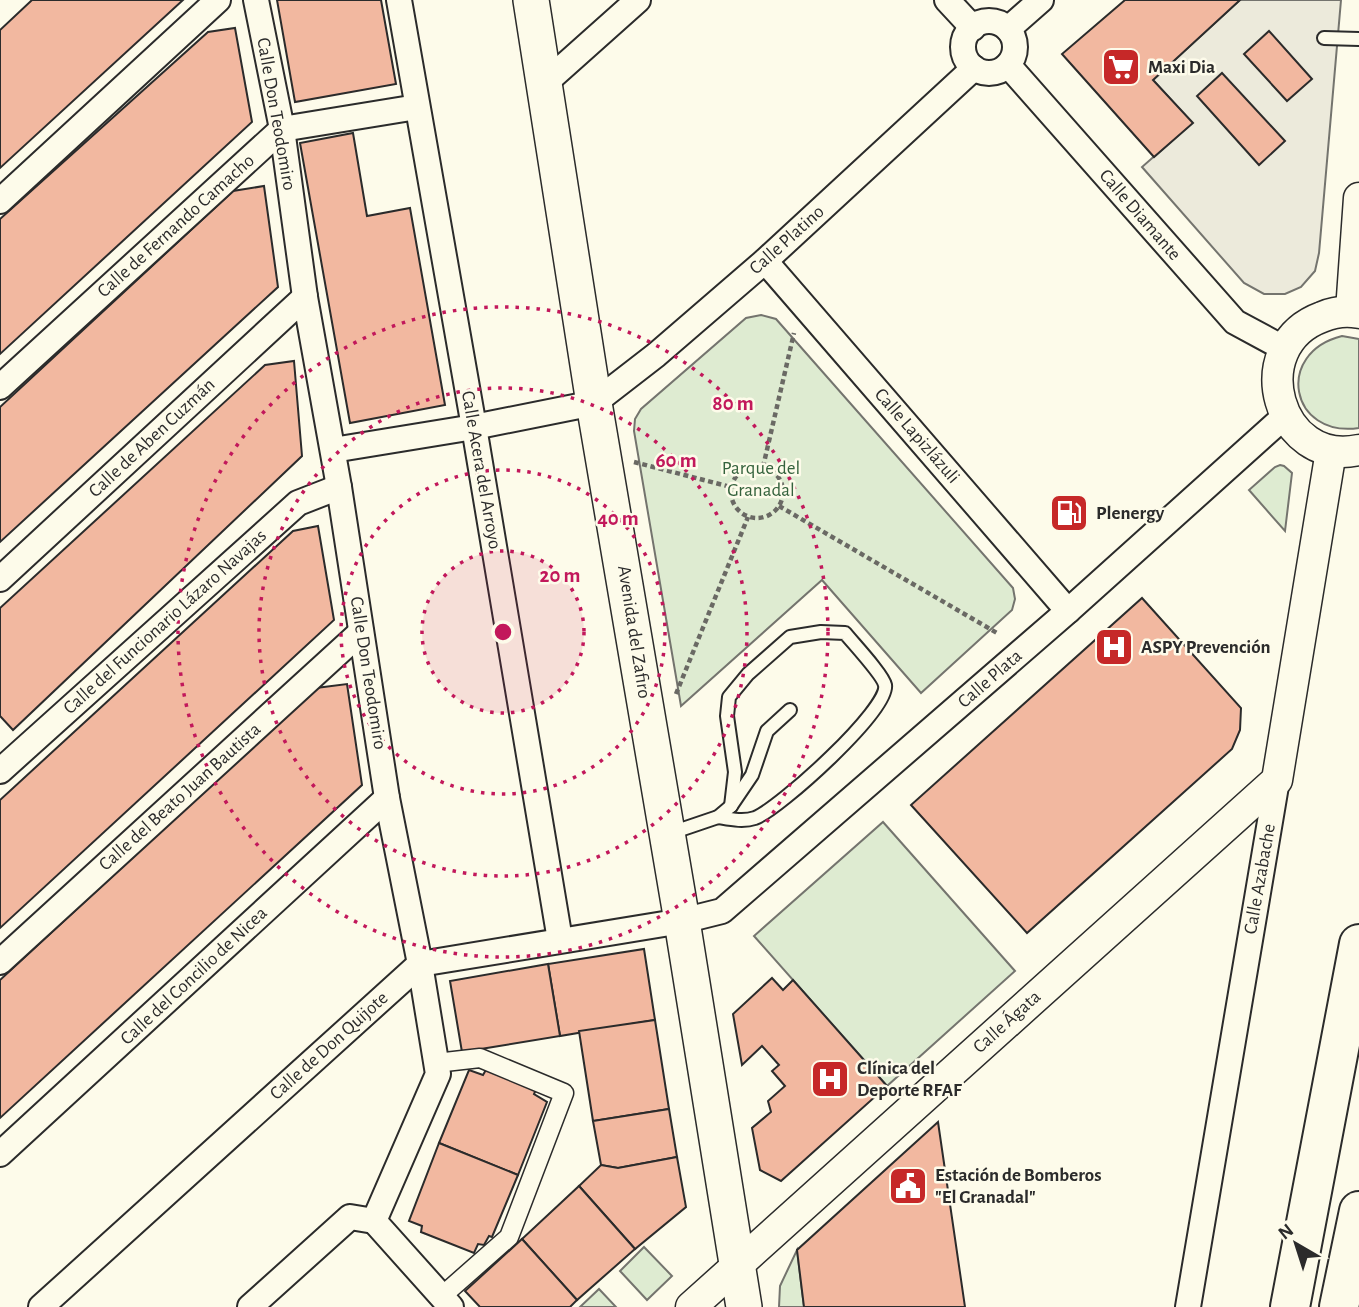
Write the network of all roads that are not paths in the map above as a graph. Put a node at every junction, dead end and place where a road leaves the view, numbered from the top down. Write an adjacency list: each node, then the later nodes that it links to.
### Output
1 (218, 0): 18 (street)
2 (256, 0): 16 (street, Calle Don Teodomiro)
3 (399, 0): 15 (street, Calle Acera del Arroyo)
4 (531, 0): 14 (main road, Avenida del Zafiro)
5 (947, 0): 8 (street)
6 (1041, 0): 9 (street)
7 (632, 2): 14 (street)
8 (973, 27): 9 (street); 13 (street)
9 (1008, 29): 12 (street)
10 (1324, 38): 11 (lane)
11 (1359, 39)
12 (1008, 65): 13 (street); 22 (street, Calle Diamante)
13 (974, 68): 19 (street, Calle Platino)
14 (545, 83): 24 (main road, Avenida del Zafiro)
15 (417, 107): 16 (street); 26 (street, Calle Acera del Arroyo)
16 (282, 129): 20 (street, Calle Don Teodomiro); 23 (street, Calle de Fernando Camacho)
17 (1359, 198): 21 (street)
18 (0, 201)
19 (765, 261): 24 (street, Calle Platino); 31 (street, Calle Lapizlázuli)
20 (305, 297): 27 (street, Calle Don Teodomiro); 30 (street, Calle de Aben Cuzmán)
21 (1355, 312): 22 (street)
22 (1284, 349): 25 (street)
23 (0, 387)
24 (594, 403): 26 (street); 39 (main road, Avenida del Zafiro)
25 (1285, 416): 28 (street); 31 (street, Calle Plata)
26 (474, 427): 27 (street); 41 (street, Calle Acera del Arroyo)
27 (333, 450): 29 (street, Calle Don Teodomiro)
28 (1345, 451): 35 (street, Calle Azabache)
29 (339, 487): 32 (street, Calle Don Teodomiro); 34 (street, Calle del Funcionario Lázaro Navajas)
30 (0, 579)
31 (1068, 611): 40 (street, Calle Plata)
32 (361, 632): 36 (street, Calle Don Teodomiro); 43 (street, Calle del Beato Juan Bautista)
33 (790, 710): 37 (lane)
34 (4, 760)
35 (1277, 780): 49 (street, Calle Ágata); 55 (street, Calle Azabache)
36 (387, 798): 44 (street, Calle Don Teodomiro); 46 (street, Calle del Concilio de Nicea)
37 (730, 806): 38 (lane); 38 (lane)
38 (718, 817): 39 (lane)
39 (668, 834): 40 (main road, Avenida del Zafiro)
40 (682, 921): 41 (street); 49 (main road, Avenida del Zafiro)
41 (560, 940): 44 (street)
42 (1359, 944): 56 (highway)
43 (0, 962)
44 (420, 964): 45 (street, Calle Don Teodomiro); 51 (street, Calle de Don Quijote)
45 (436, 1063): 48 (street, Calle Don Teodomiro); 50 (street)
46 (0, 1154)
47 (1359, 1211): 57 (highway)
48 (374, 1221): 50 (street); 52 (street)
49 (738, 1263): 53 (street, Calle Ágata); 54 (main road, Avenida del Zafiro)
50 (446, 1302)
51 (41, 1307)
52 (250, 1307)
53 (691, 1307)
54 (744, 1307)
55 (1188, 1307)
56 (1290, 1307)
57 (1339, 1307)

